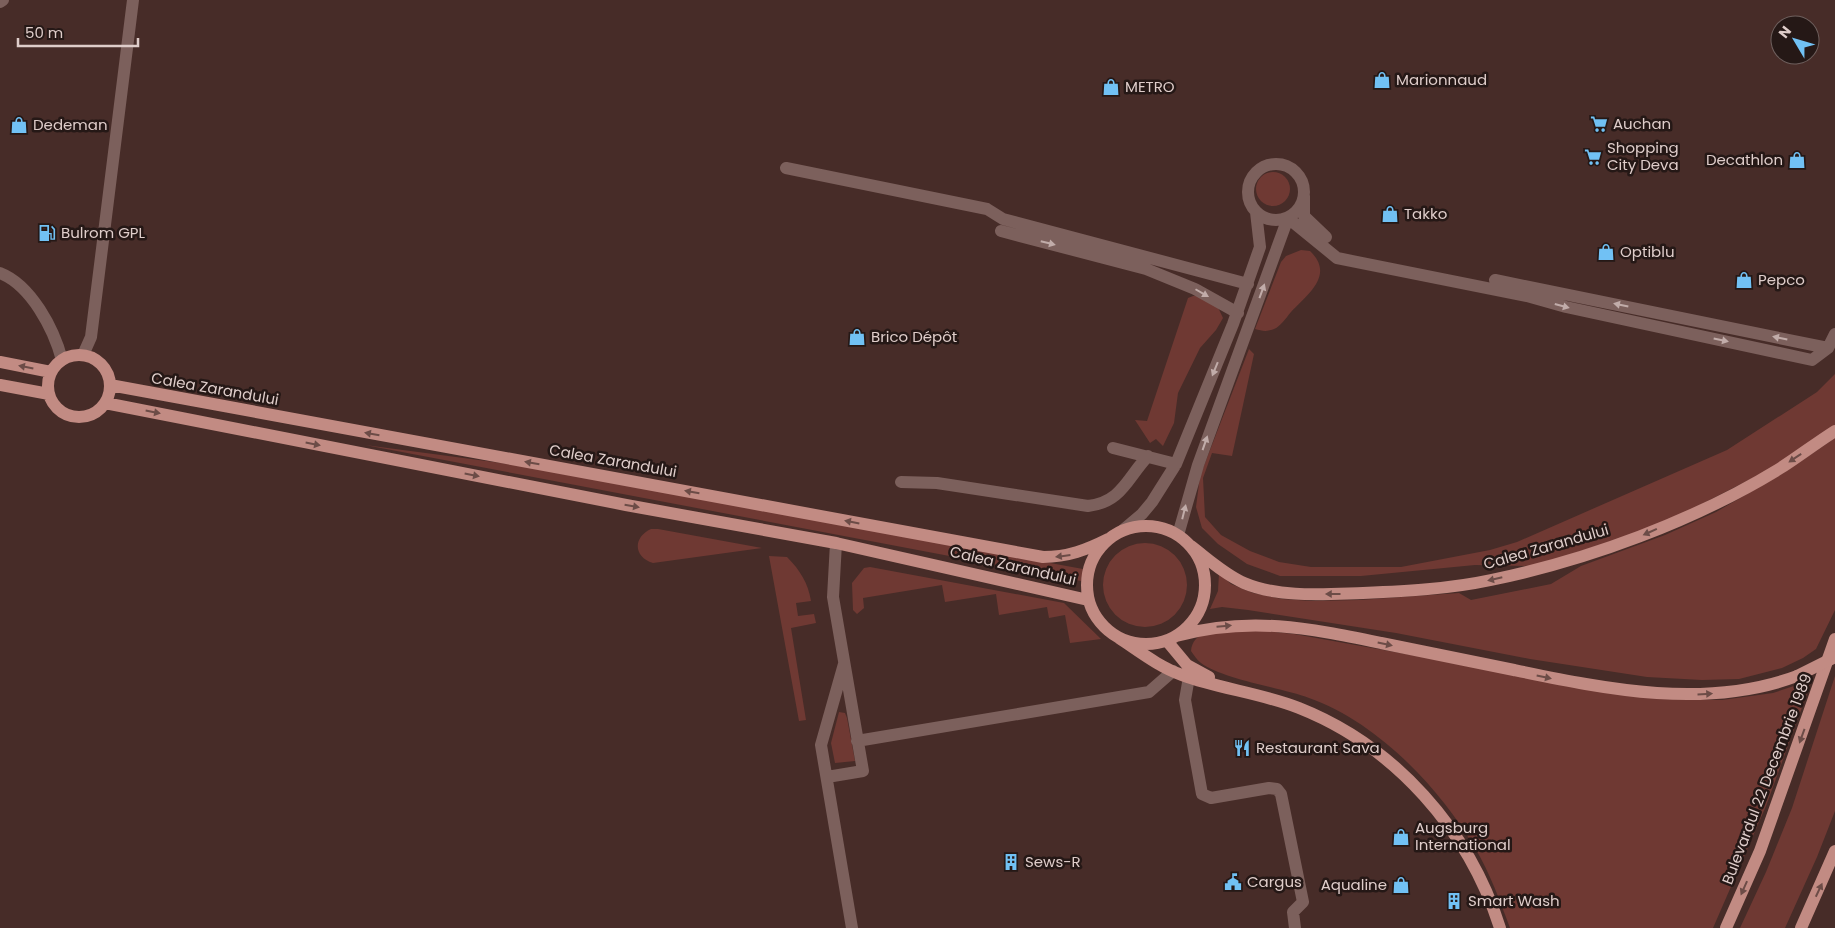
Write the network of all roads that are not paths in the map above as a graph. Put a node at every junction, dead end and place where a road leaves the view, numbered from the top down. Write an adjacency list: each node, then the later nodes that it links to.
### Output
1 (133, 0): 12 (street)
2 (786, 168): 6 (street)
3 (1304, 196): 4 (street); 5 (street); 11 (street, one-way to 3)
4 (1256, 212): 5 (street); 8 (street)
5 (1288, 218): 11 (street, one-way to 11); 26 (street, one-way to 5)
6 (1002, 225): 8 (street); 9 (street, one-way to 9)
7 (0, 274): 13 (street)
8 (1248, 284): 9 (street)
9 (1238, 313): 23 (street, one-way to 23)
10 (1835, 334): 11 (street)
11 (1828, 348)
12 (83, 355): 13 (main road); 17 (main road)
13 (62, 360): 15 (main road)
14 (0, 362): 15 (main road, one-way to 14)
15 (51, 372): 18 (main road)
16 (0, 385): 18 (main road)
17 (110, 385): 19 (main road); 27 (main road, Calea Zarandului, one-way to 17)
18 (48, 394): 19 (main road)
19 (105, 403): 28 (main road, Calea Zarandului, one-way to 28)
20 (1835, 431): 29 (main road, Calea Zarandului, one-way to 29)
21 (1113, 448): 22 (street)
22 (1148, 456): 23 (street); 24 (street)
23 (1176, 464): 25 (street)
24 (901, 482)
25 (1123, 530): 26 (main road, Calea Zarandului); 27 (main road, Calea Zarandului)
26 (1178, 535): 29 (main road, Calea Zarandului)
27 (1108, 539): 30 (main road, Calea Zarandului)
28 (836, 543): 30 (main road, Calea Zarandului); 35 (street)
29 (1191, 546): 32 (main road, Calea Zarandului)
30 (1088, 600): 31 (main road, Calea Zarandului)
31 (1119, 638): 32 (main road, Calea Zarandului); 36 (main road, Calea Zarandului)
32 (1172, 639): 34 (main road, Calea Zarandului, one-way to 34, bridge); 38 (main road, Calea Zarandului)
33 (1835, 639): 45 (main road, Bulevardul 22 Decembrie 1989, one-way to 45)
34 (1835, 658)
35 (844, 664): 39 (street); 40 (street)
36 (1173, 671): 37 (main road, Calea Zarandului); 39 (street)
37 (1189, 677): 38 (main road, Calea Zarandului); 43 (street)
38 (1234, 688): 44 (main road, Calea Zarandului)
39 (857, 741): 40 (street)
40 (826, 777): 42 (street)
41 (1835, 851): 46 (main road, one-way to 41)
42 (852, 928)
43 (1295, 928)
44 (1500, 928)
45 (1726, 928)
46 (1801, 928)

